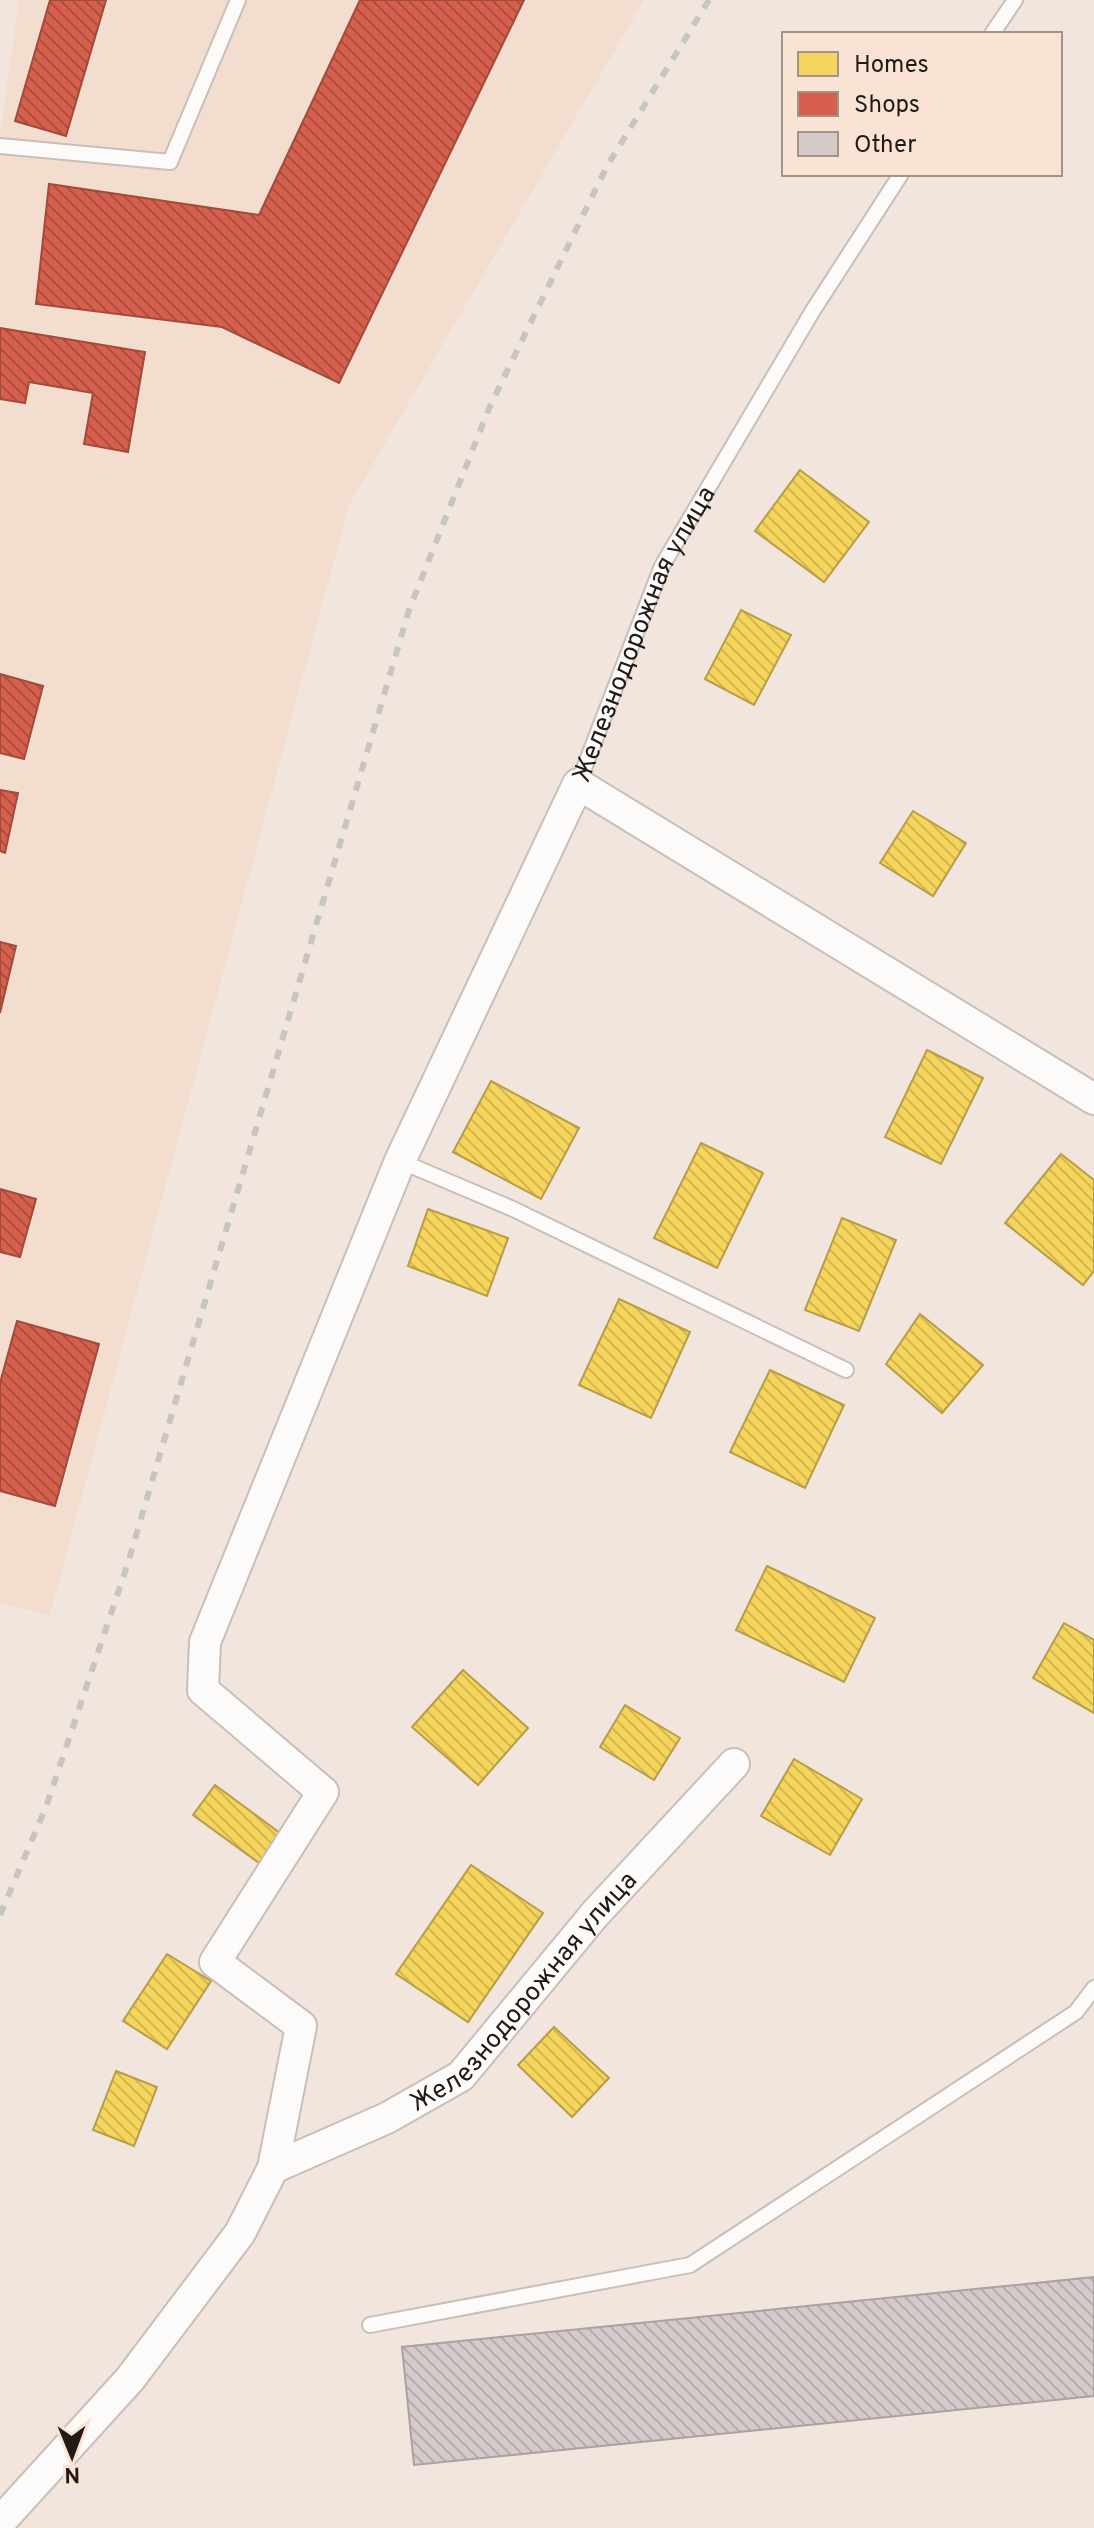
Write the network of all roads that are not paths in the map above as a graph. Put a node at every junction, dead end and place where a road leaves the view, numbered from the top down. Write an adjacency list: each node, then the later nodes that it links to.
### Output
1 (238, 0): 4 (lane)
2 (1015, 0): 3 (lane)
3 (993, 32)
4 (0, 146)
5 (900, 176): 6 (lane, Железнодорожная улица)
6 (578, 784): 7 (street, Железнодорожная улица); 8 (street)
7 (1094, 1099)
8 (400, 1161): 9 (lane); 12 (street)
9 (846, 1370)
10 (734, 1764): 12 (street, Железнодорожная улица)
11 (1094, 1988): 13 (lane)
12 (273, 2168): 14 (street)
13 (370, 2325)
14 (0, 2522)

